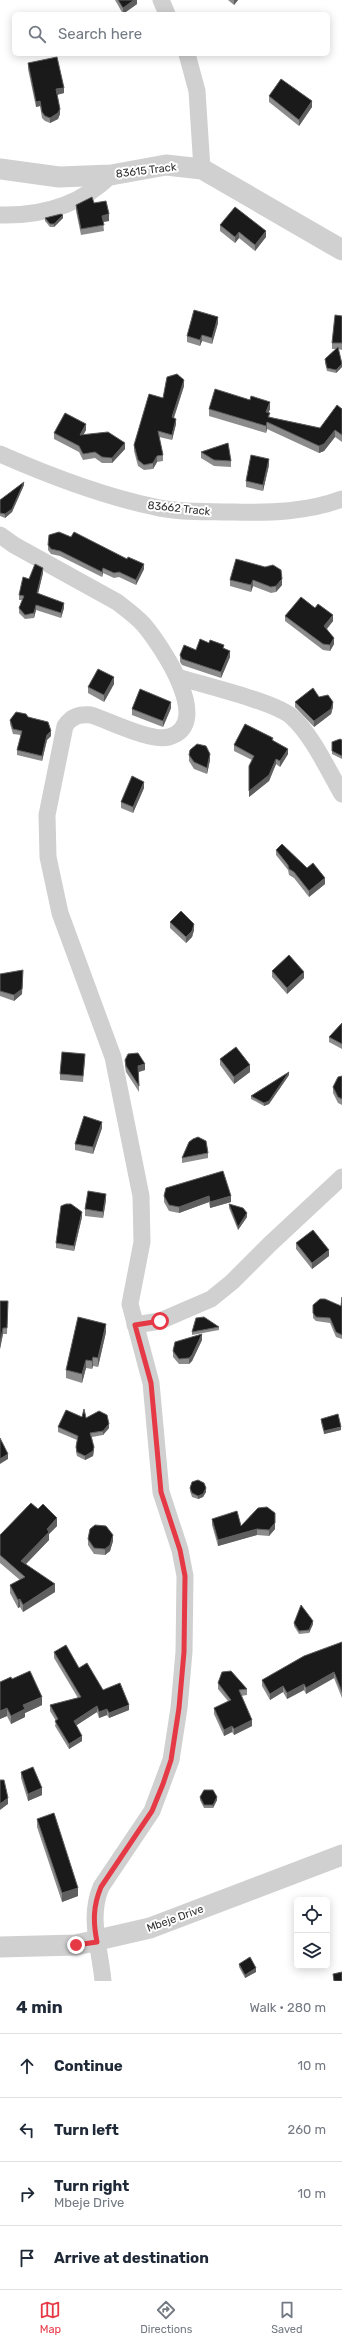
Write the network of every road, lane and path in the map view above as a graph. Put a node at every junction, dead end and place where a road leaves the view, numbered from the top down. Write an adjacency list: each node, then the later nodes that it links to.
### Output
1 (161, 0): 2 (street)
2 (166, 12)
3 (188, 56): 5 (street)
4 (0, 169): 6 (street, 83615 Track)
5 (202, 169): 6 (street, 83615 Track); 8 (street, 83615 Track)
6 (111, 175): 7 (street)
7 (0, 215)
8 (342, 250)
9 (0, 454): 10 (street, 83662 Track)
10 (342, 499)
11 (0, 535): 12 (street)
12 (178, 677): 13 (street); 15 (street)
13 (342, 794)
14 (342, 1177): 15 (street)
15 (135, 1325): 17 (street)
16 (342, 1855): 17 (street, Mbeje Drive)
17 (97, 1942): 18 (street, Mbeje Drive); 19 (street)
18 (0, 1947)
19 (103, 1981)

